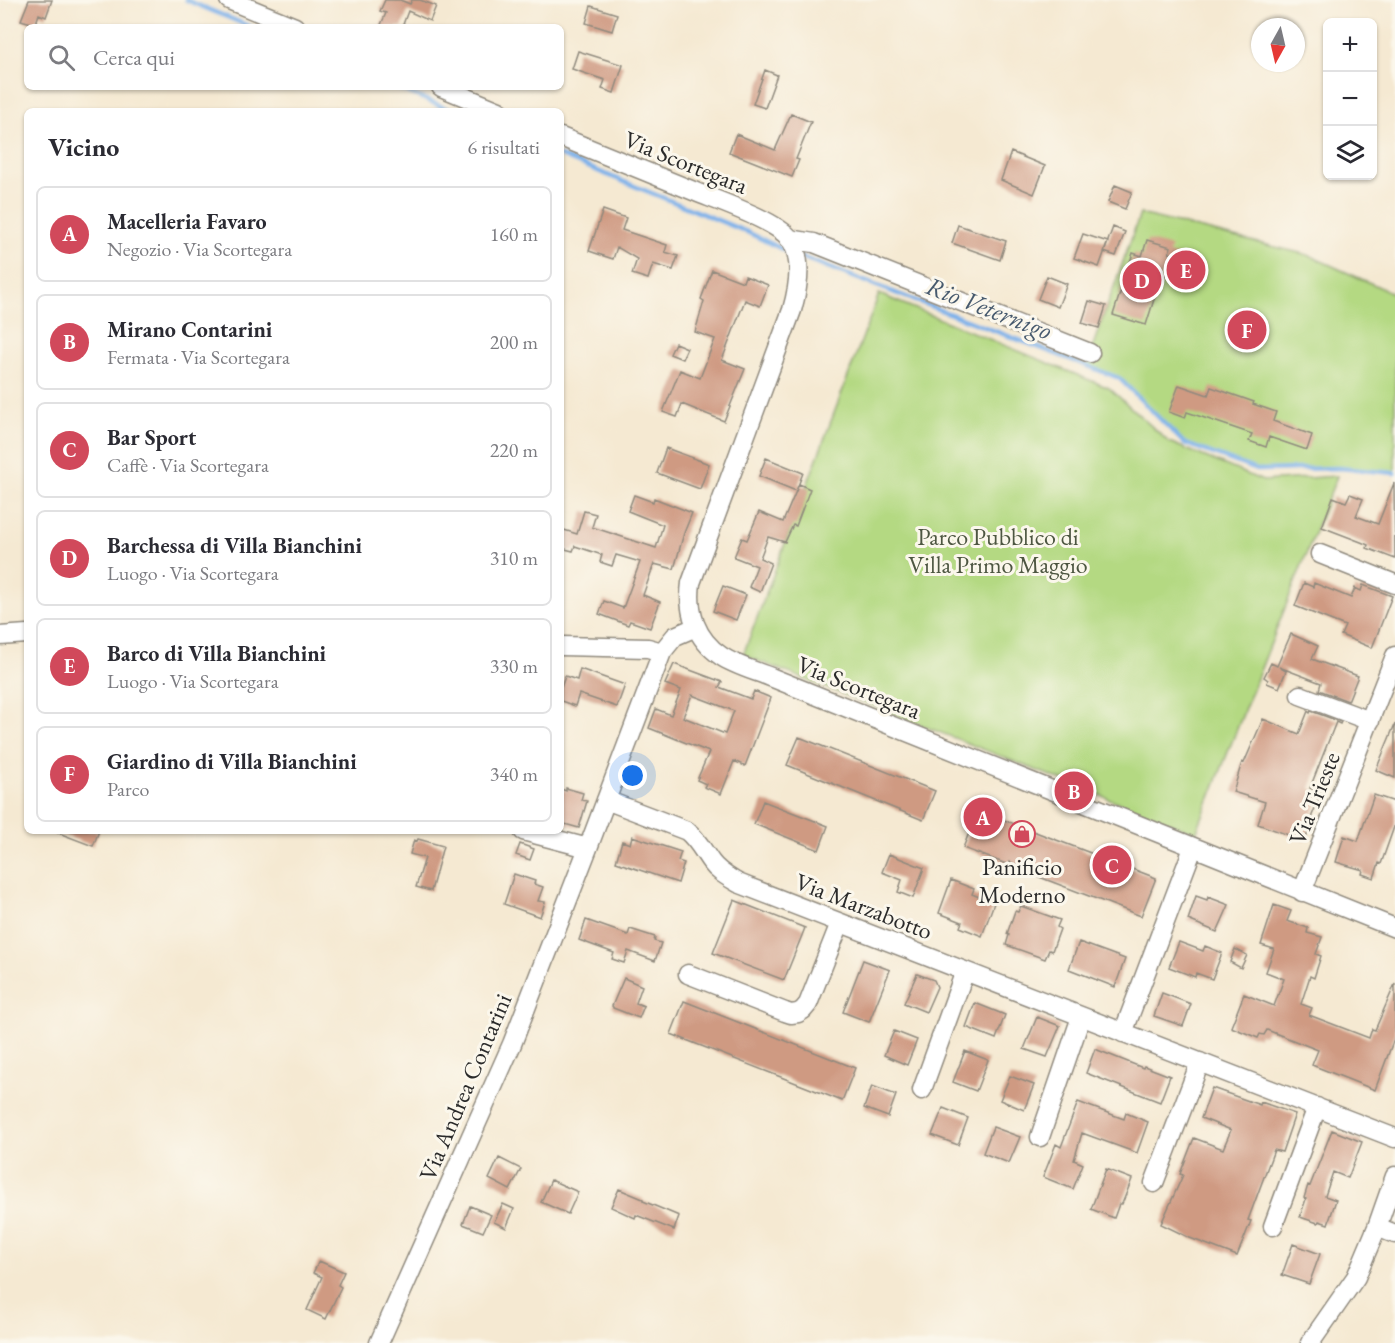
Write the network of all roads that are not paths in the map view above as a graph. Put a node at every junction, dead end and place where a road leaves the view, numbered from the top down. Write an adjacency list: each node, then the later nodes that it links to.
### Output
1 (229, 0): 2 (street)
2 (288, 24)
3 (448, 90): 4 (street)
4 (492, 108)
5 (564, 138): 6 (street, Via Scortegara)
6 (792, 243): 7 (street, Via Scortegara); 10 (street, Via Scortegara)
7 (1090, 353)
8 (1320, 554): 9 (street)
9 (1395, 584)
10 (696, 627): 14 (street, Via Andrea Contarini); 21 (street, Via Scortegara)
11 (24, 634): 12 (street)
12 (0, 636)
13 (564, 646): 14 (street)
14 (662, 652): 18 (street, Via Andrea Contarini)
15 (1395, 656): 17 (street, Via Trieste)
16 (1300, 695): 17 (street)
17 (1370, 721): 22 (street, Via Trieste)
18 (606, 800): 20 (street, Via Andrea Contarini); 23 (street, Via Marzabotto)
19 (534, 834): 20 (street)
20 (588, 848): 39 (street, Via Andrea Contarini)
21 (1194, 848): 22 (street, Via Scortegara); 28 (street)
22 (1302, 892): 24 (street, Via Scortegara)
23 (840, 923): 25 (street, Via Marzabotto); 26 (street)
24 (1395, 928)
25 (965, 971): 27 (street, Via Marzabotto); 30 (street)
26 (688, 974)
27 (1081, 1017): 28 (street, Via Marzabotto); 32 (street)
28 (1123, 1033): 29 (street, Via Marzabotto)
29 (1200, 1062): 31 (street, Via Marzabotto); 35 (street)
30 (922, 1090)
31 (1317, 1107): 33 (street, Via Marzabotto); 36 (street)
32 (1040, 1137)
33 (1395, 1138)
34 (1395, 1176): 37 (street)
35 (1154, 1184)
36 (1273, 1226)
37 (1377, 1227): 38 (street); 40 (street)
38 (1395, 1234)
39 (379, 1343)
40 (1310, 1343)

